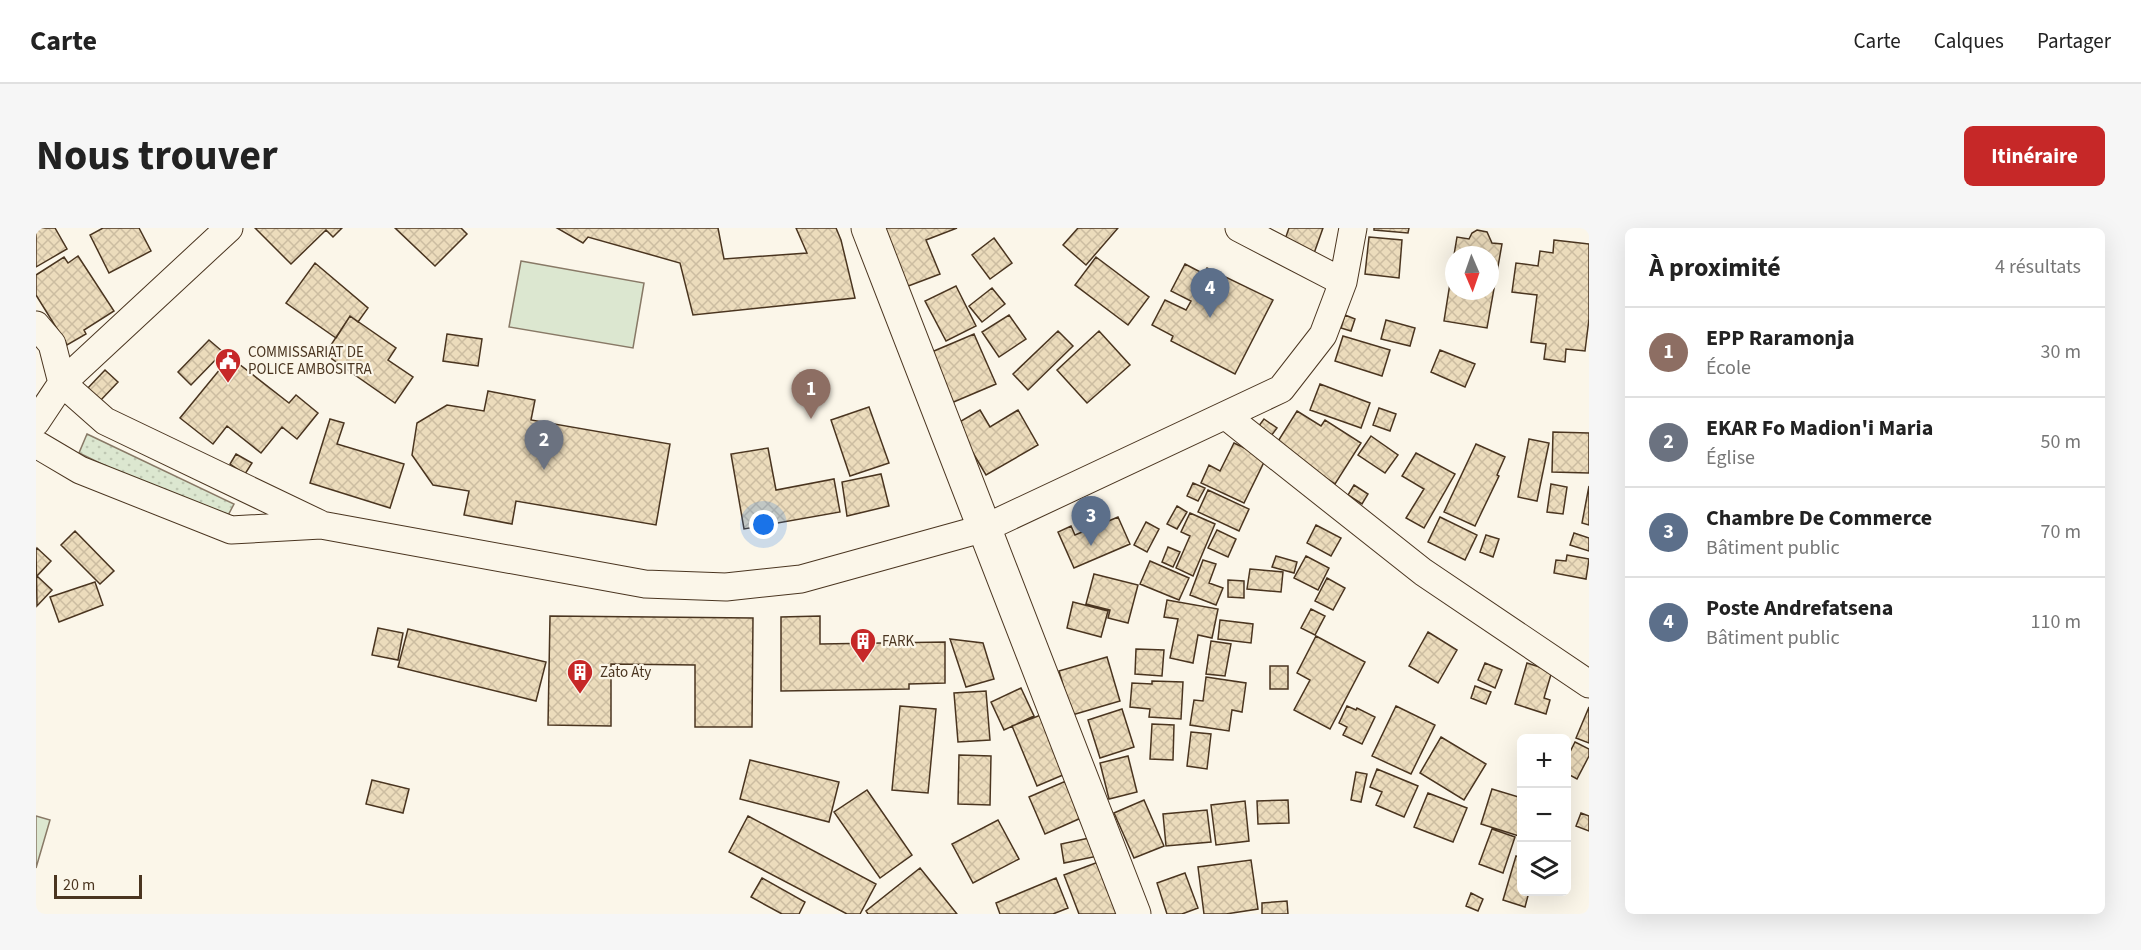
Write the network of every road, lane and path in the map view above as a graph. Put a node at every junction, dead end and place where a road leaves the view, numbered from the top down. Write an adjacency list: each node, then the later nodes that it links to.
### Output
1 (229, 228): 7 (street)
2 (868, 228): 12 (street)
3 (1239, 228): 5 (street)
4 (1353, 228): 5 (street)
5 (1343, 282): 8 (street)
6 (36, 325): 7 (street)
7 (62, 383): 9 (street); 11 (street)
8 (1226, 416): 12 (street); 13 (street)
9 (36, 422)
10 (36, 444): 11 (street)
11 (321, 525): 12 (street)
12 (985, 528): 14 (street)
13 (1589, 684)
14 (1134, 914)

